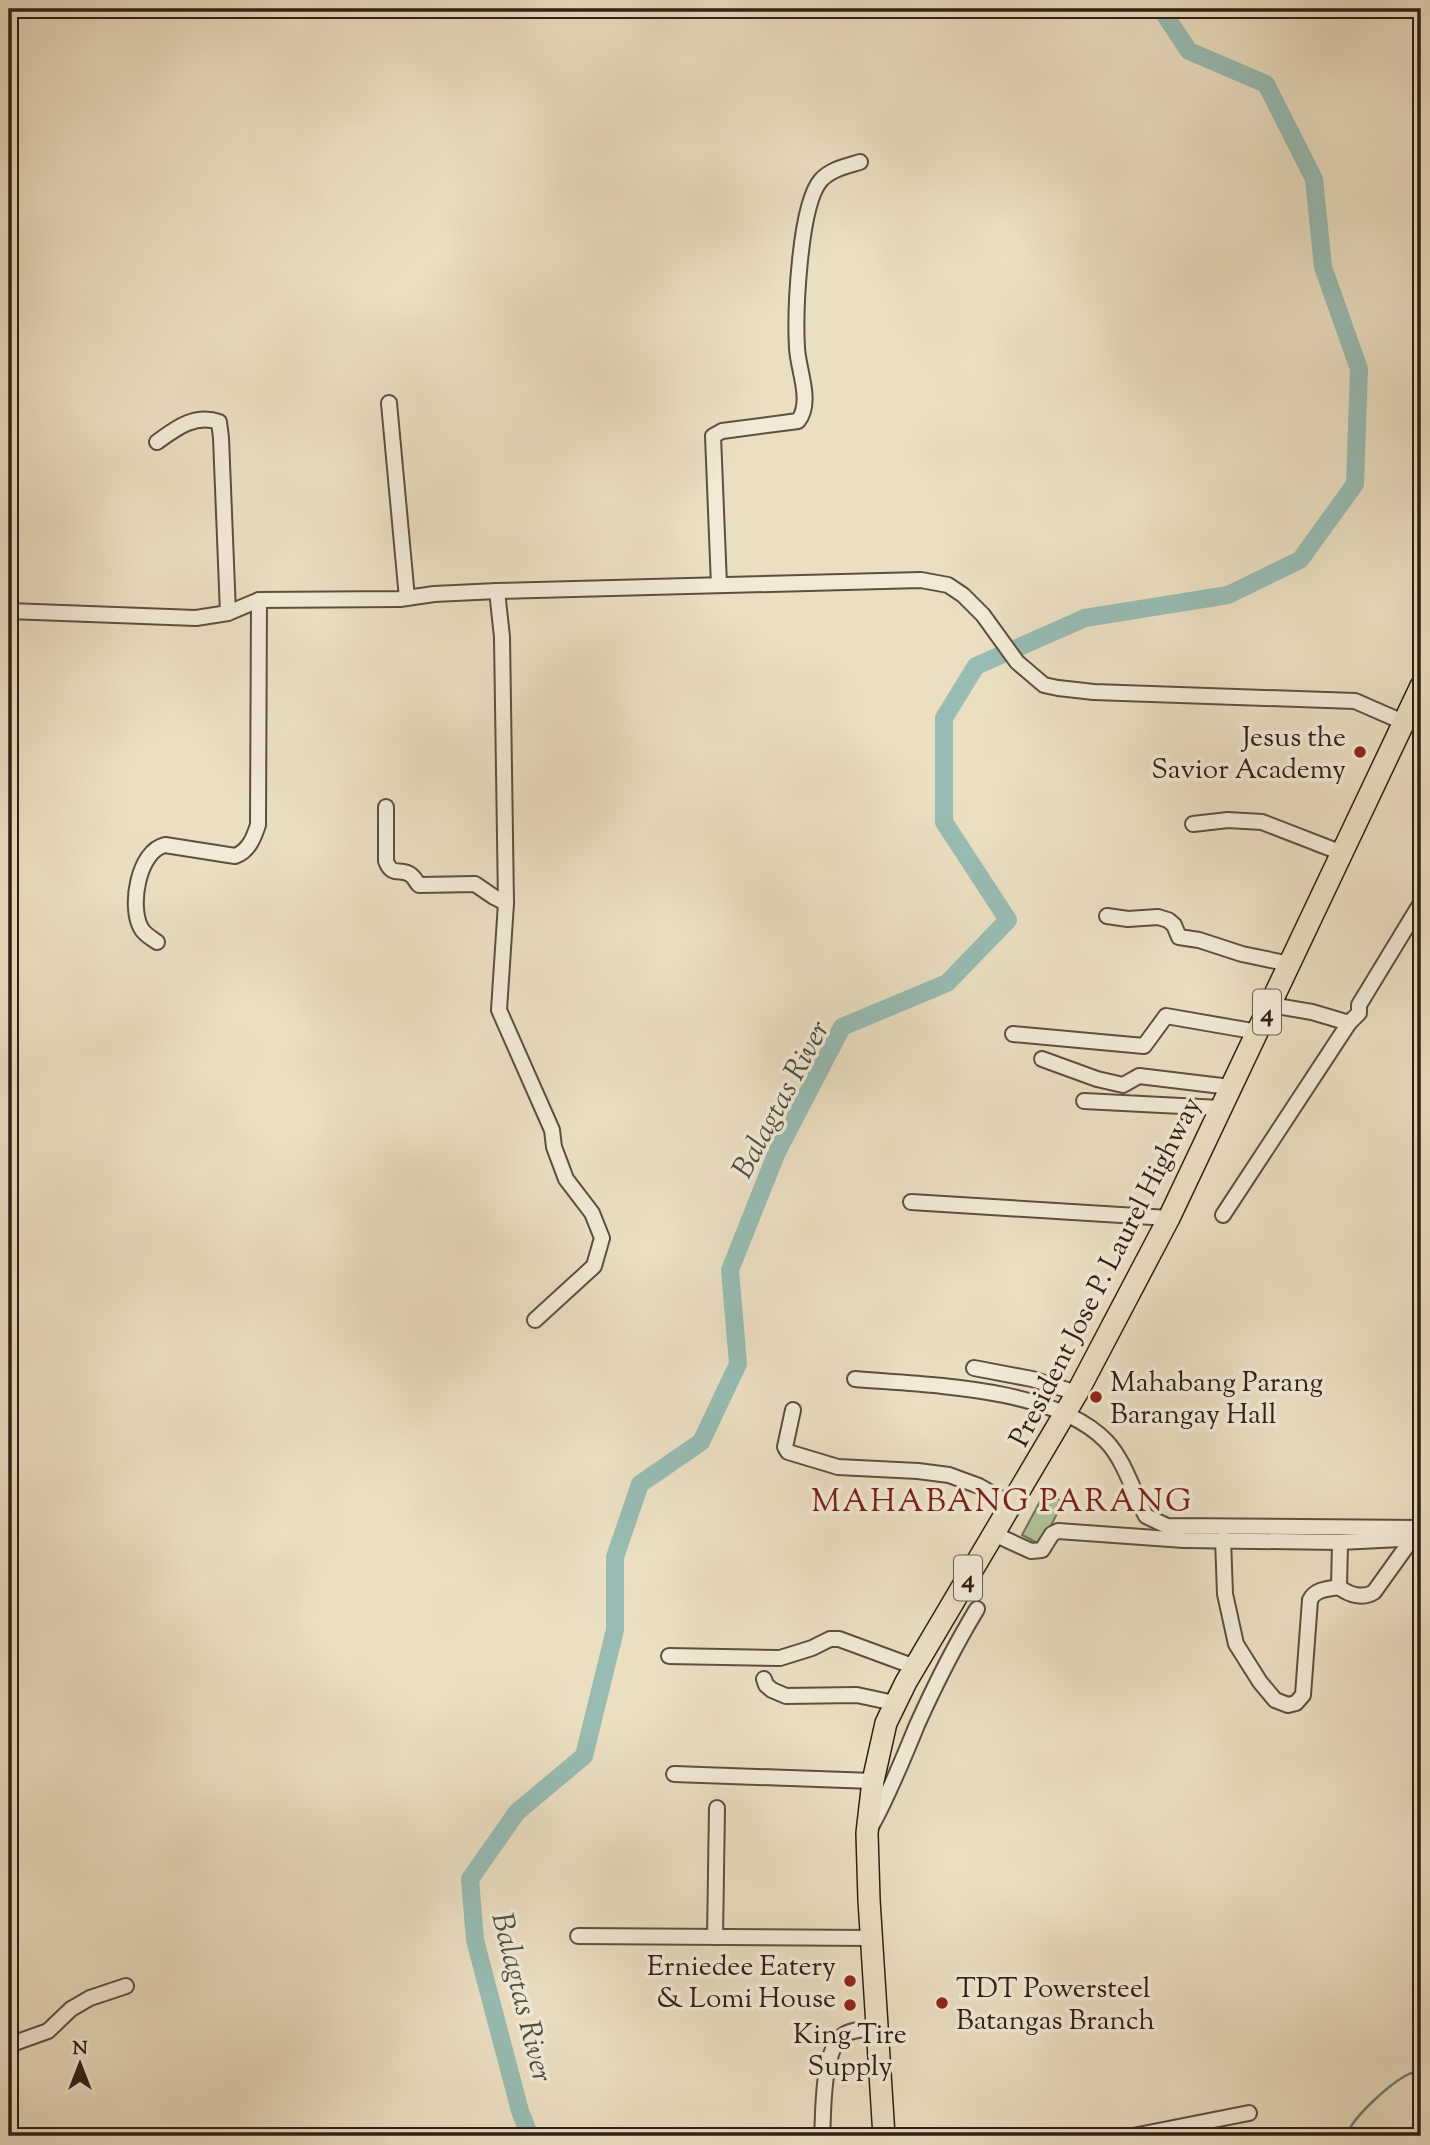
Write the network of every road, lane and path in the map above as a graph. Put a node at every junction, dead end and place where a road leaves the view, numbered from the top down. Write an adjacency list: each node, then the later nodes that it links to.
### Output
1 (860, 162): 4 (street)
2 (389, 403): 6 (street)
3 (157, 442): 9 (street)
4 (719, 585): 5 (street); 11 (street)
5 (497, 591): 6 (street); 15 (street)
6 (407, 598): 7 (street)
7 (258, 600): 9 (street); 20 (street)
8 (9, 611): 9 (street)
9 (228, 613)
10 (1421, 686): 11 (highway, President Jose P. Laurel Highway / 4)
11 (1403, 722): 14 (highway, President Jose P. Laurel Highway / 4)
12 (386, 807): 15 (street)
13 (1193, 824): 14 (street)
14 (1342, 853): 21 (highway, President Jose P. Laurel Highway / 4)
15 (506, 903): 33 (street)
16 (1421, 903): 18 (street)
17 (1107, 916): 21 (street)
18 (1404, 931): 19 (street); 23 (street)
19 (1421, 931)
20 (157, 942)
21 (1290, 964): 22 (highway, President Jose P. Laurel Highway / 4)
22 (1270, 1005): 23 (street); 24 (highway, President Jose P. Laurel Highway / 4)
23 (1349, 1023): 31 (street)
24 (1258, 1032): 25 (street); 27 (highway, President Jose P. Laurel Highway / 4)
25 (1013, 1034)
26 (1042, 1059): 27 (street)
27 (1230, 1087): 29 (highway, President Jose P. Laurel Highway / 4)
28 (1084, 1101): 29 (street)
29 (1220, 1108): 32 (highway, President Jose P. Laurel Highway / 4)
30 (911, 1202): 32 (street)
31 (1223, 1215)
32 (1169, 1218): 36 (highway, President Jose P. Laurel Highway / 4)
33 (535, 1320)
34 (974, 1368): 36 (street)
35 (855, 1379): 38 (street)
36 (1077, 1393): 38 (highway, President Jose P. Laurel Highway / 4)
37 (793, 1410): 39 (street)
38 (1065, 1414): 39 (highway, President Jose P. Laurel Highway / 4); 41 (street)
39 (1012, 1505): 40 (highway, President Jose P. Laurel Highway / 4)
40 (994, 1534): 42 (street); 47 (highway, President Jose P. Laurel Highway / 4)
41 (1418, 1535): 43 (street); 44 (street)
42 (1223, 1539): 43 (street); 44 (street)
43 (1340, 1542): 44 (street)
44 (1339, 1587)
45 (977, 1609): 53 (street)
46 (669, 1656): 47 (street)
47 (915, 1667): 49 (highway, President Jose P. Laurel Highway / 4)
48 (764, 1679): 49 (street)
49 (894, 1703): 51 (highway, President Jose P. Laurel Highway / 4)
50 (674, 1774): 51 (street)
51 (873, 1781): 53 (highway, President Jose P. Laurel Highway / 4)
52 (718, 1808): 55 (street)
53 (867, 1833): 56 (highway, President Jose P. Laurel Highway / 4)
54 (578, 1936): 55 (street)
55 (715, 1937): 56 (street)
56 (872, 1938): 58 (highway, President Jose P. Laurel Highway / 4)
57 (127, 1986): 59 (street)
58 (878, 2028): 61 (street); 62 (highway, President Jose P. Laurel Highway / 4)
59 (9, 2045)
60 (1249, 2113): 63 (street)
61 (822, 2136)
62 (884, 2136)
63 (1133, 2136)

